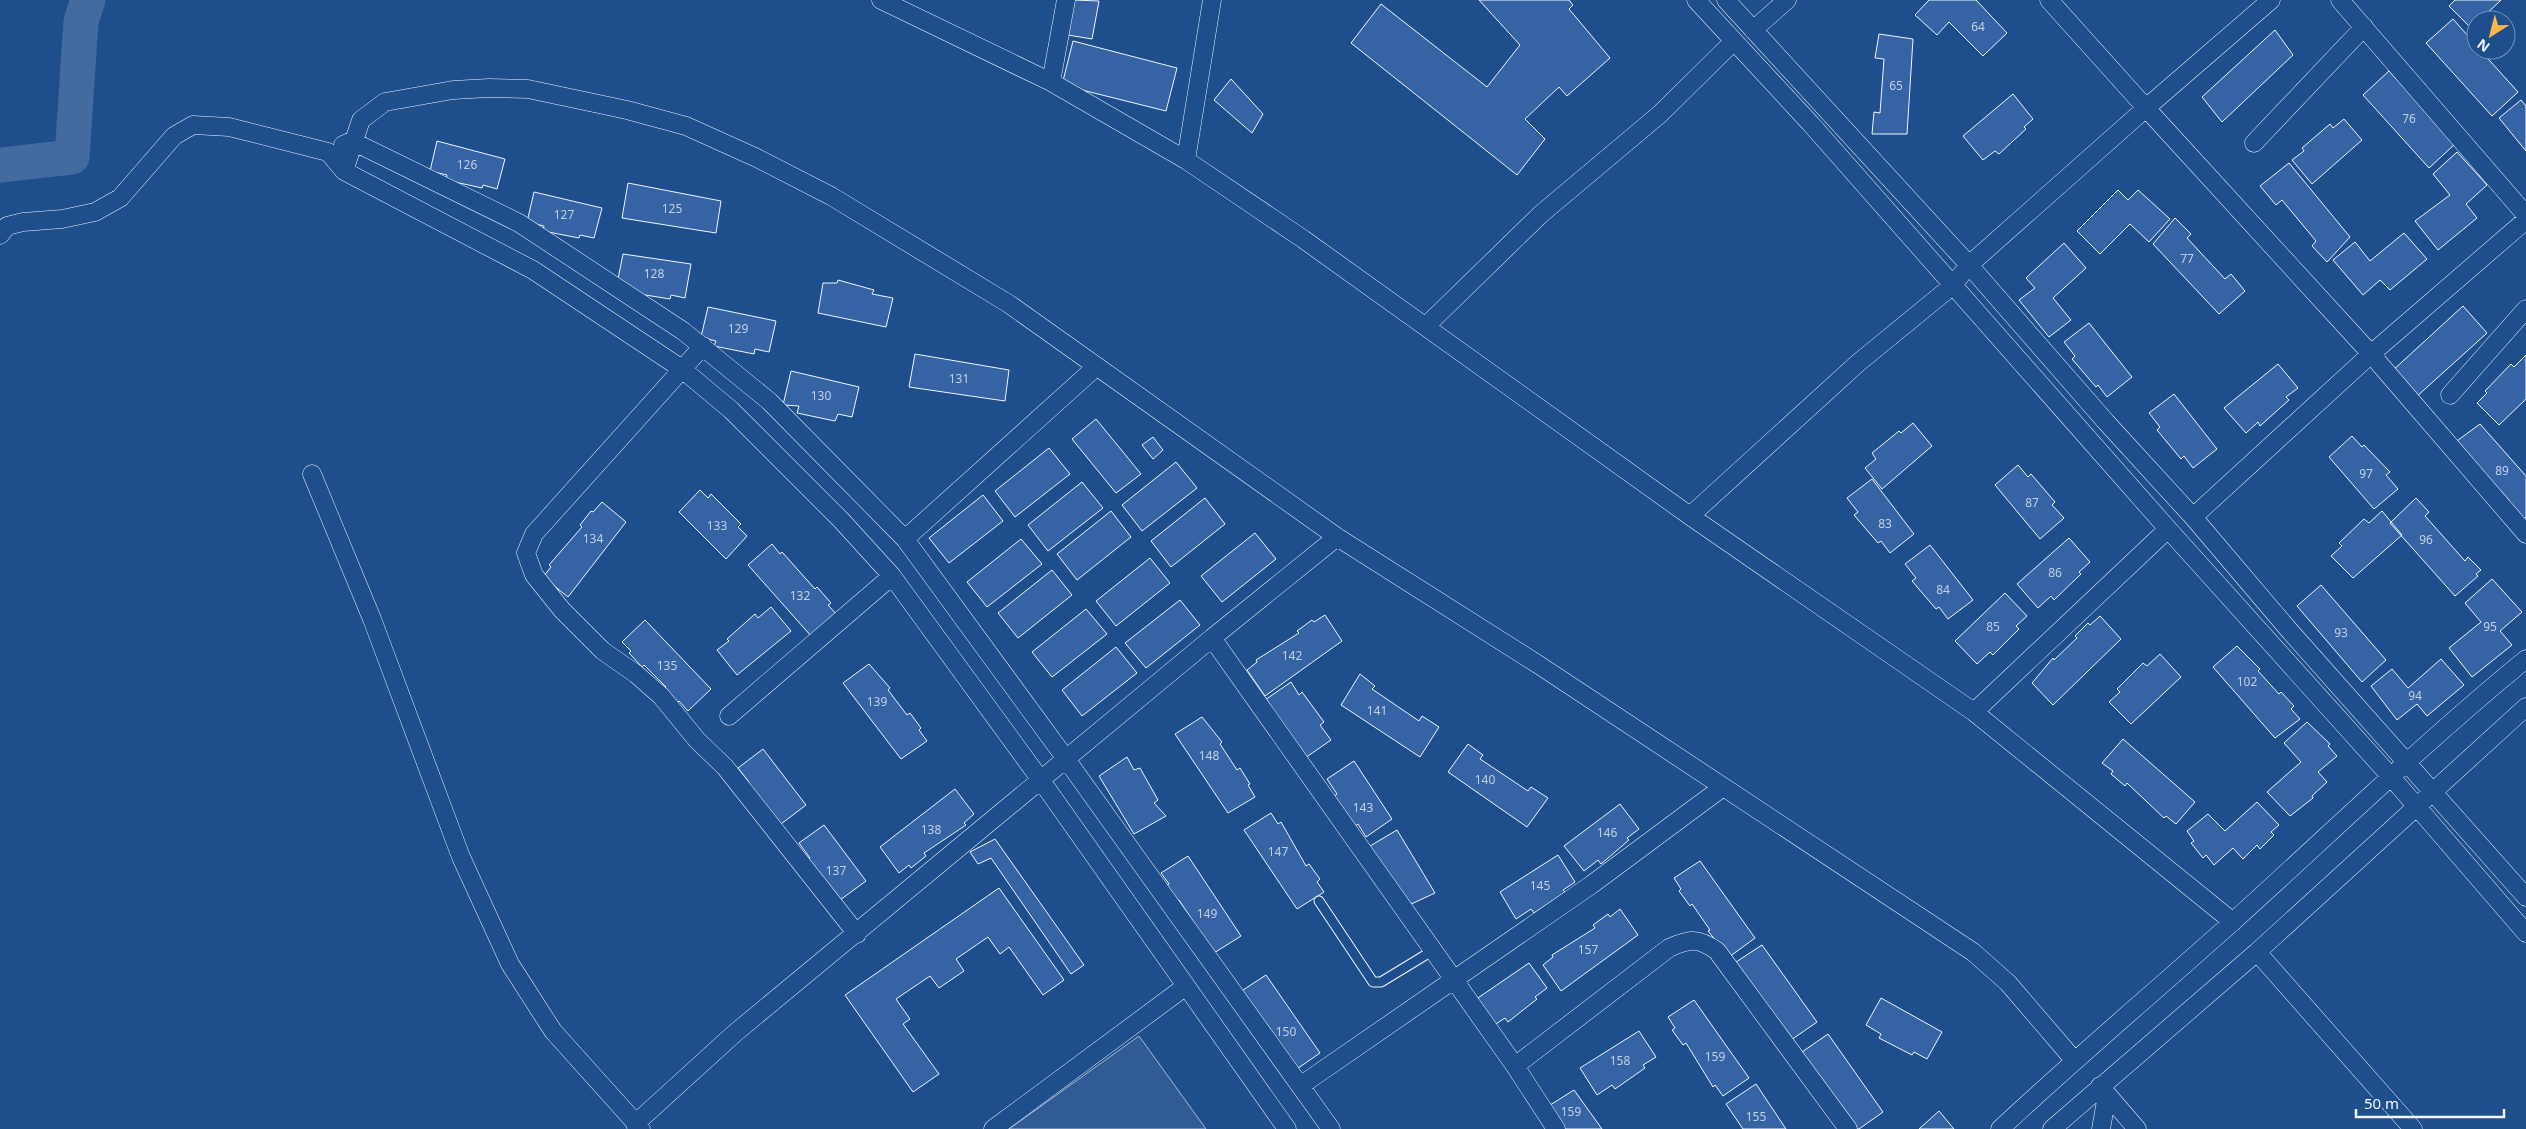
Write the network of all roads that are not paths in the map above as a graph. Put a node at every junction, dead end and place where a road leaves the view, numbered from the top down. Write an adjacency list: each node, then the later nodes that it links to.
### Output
1 (881, 0): 13 (street)
2 (1066, 0): 13 (street)
3 (1212, 0): 18 (street)
4 (1696, 0): 12 (street)
5 (1726, 0): 11 (street)
6 (1787, 0): 11 (street)
7 (2049, 0): 14 (street)
8 (2271, 0): 14 (street)
9 (2340, 0): 10 (street)
10 (2364, 28): 16 (street); 20 (street)
11 (1753, 30): 23 (street)
12 (1734, 41): 24 (street); 26 (street)
13 (1052, 82): 18 (street)
14 (2146, 108): 23 (street); 28 (street)
15 (352, 141): 17 (street); 19 (street); 27 (street); 29 (street)
16 (2254, 143)
17 (328, 152): 19 (street); 22 (street)
18 (1186, 160): 26 (street)
19 (344, 171): 30 (street)
20 (2526, 215)
21 (2526, 220): 28 (street)
22 (0, 235)
23 (1969, 265): 24 (street); 34 (street)
24 (1952, 286): 33 (street); 35 (street)
25 (2526, 308): 31 (street)
26 (1426, 326): 33 (street)
27 (703, 346): 30 (street); 38 (street)
28 (2370, 354): 34 (street); 36 (street)
29 (1096, 367): 37 (street); 38 (street)
30 (682, 369): 39 (street); 56 (street)
31 (2450, 395)
32 (312, 474): 65 (street)
33 (1690, 516): 43 (street)
34 (2193, 516): 46 (street)
35 (2168, 529): 43 (street); 47 (street)
36 (2526, 534)
37 (1336, 537): 40 (street); 49 (street)
38 (905, 539): 45 (street)
39 (892, 576): 44 (street); 48 (street)
40 (1212, 638): 45 (street); 57 (street)
41 (2526, 658): 46 (street)
42 (2526, 707): 50 (street)
43 (1974, 712): 54 (street)
44 (730, 716)
45 (1066, 759): 48 (street); 63 (street)
46 (2408, 762): 47 (street); 50 (street)
47 (2392, 778): 51 (street); 54 (street)
48 (1040, 780): 56 (street); 60 (street)
49 (1723, 787): 59 (street); 61 (street)
50 (2432, 790): 51 (street); 52 (street)
51 (2415, 807): 55 (street); 58 (street)
52 (2526, 897)
53 (1319, 901): 57 (lane)
54 (2233, 922): 61 (street)
55 (2526, 933)
56 (857, 934): 65 (street)
57 (1432, 951): 59 (street)
58 (2257, 952): 64 (street); 75 (street)
59 (1452, 979): 62 (street); 63 (street)
60 (1186, 986): 66 (street); 67 (street)
61 (2074, 1060): 71 (street)
62 (1515, 1066): 69 (street); 70 (street)
63 (1300, 1086): 68 (street)
64 (2104, 1091): 72 (street); 73 (street); 74 (street)
65 (638, 1126)
66 (993, 1129)
67 (1286, 1129)
68 (1330, 1129)
69 (1556, 1129)
70 (1848, 1129)
71 (2000, 1129)
72 (2052, 1129)
73 (2101, 1129)
74 (2137, 1129)
75 (2413, 1129)

